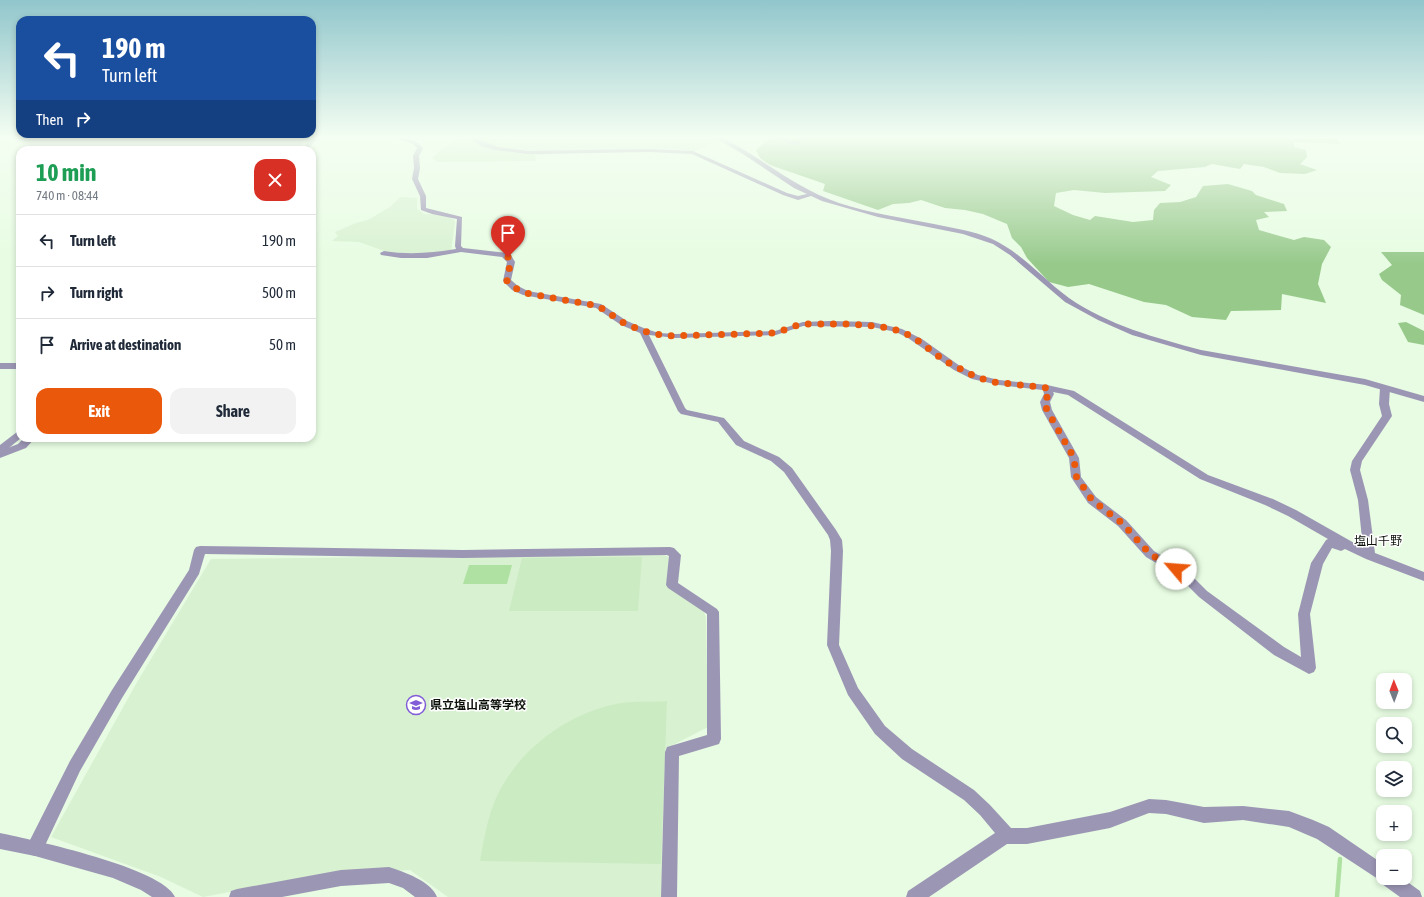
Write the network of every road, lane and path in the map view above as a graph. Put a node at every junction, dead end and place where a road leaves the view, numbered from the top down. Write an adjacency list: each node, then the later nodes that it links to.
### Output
1 (416, 180): 5 (street)
2 (753, 180): 4 (street)
3 (784, 180): 4 (street)
4 (811, 195): 11 (street)
5 (461, 250): 6 (street); 7 (street)
6 (384, 253)
7 (643, 331): 10 (street); 20 (street)
8 (0, 366): 9 (street)
9 (16, 366)
10 (1048, 388): 17 (street); 17 (street)
11 (1390, 389): 12 (street); 18 (street)
12 (1424, 399)
13 (16, 437): 15 (street)
14 (26, 442): 16 (street)
15 (0, 450)
16 (0, 455)
17 (1354, 549): 18 (street)
18 (1370, 556): 19 (street)
19 (1424, 577)
20 (1007, 836): 23 (street); 29 (street)
21 (0, 841): 22 (street)
22 (35, 848): 25 (street); 28 (street)
23 (1376, 869)
24 (1398, 885): 30 (street)
25 (167, 897)
26 (237, 897): 27 (street)
27 (429, 897)
28 (669, 897)
29 (914, 897)
30 (1414, 897)

